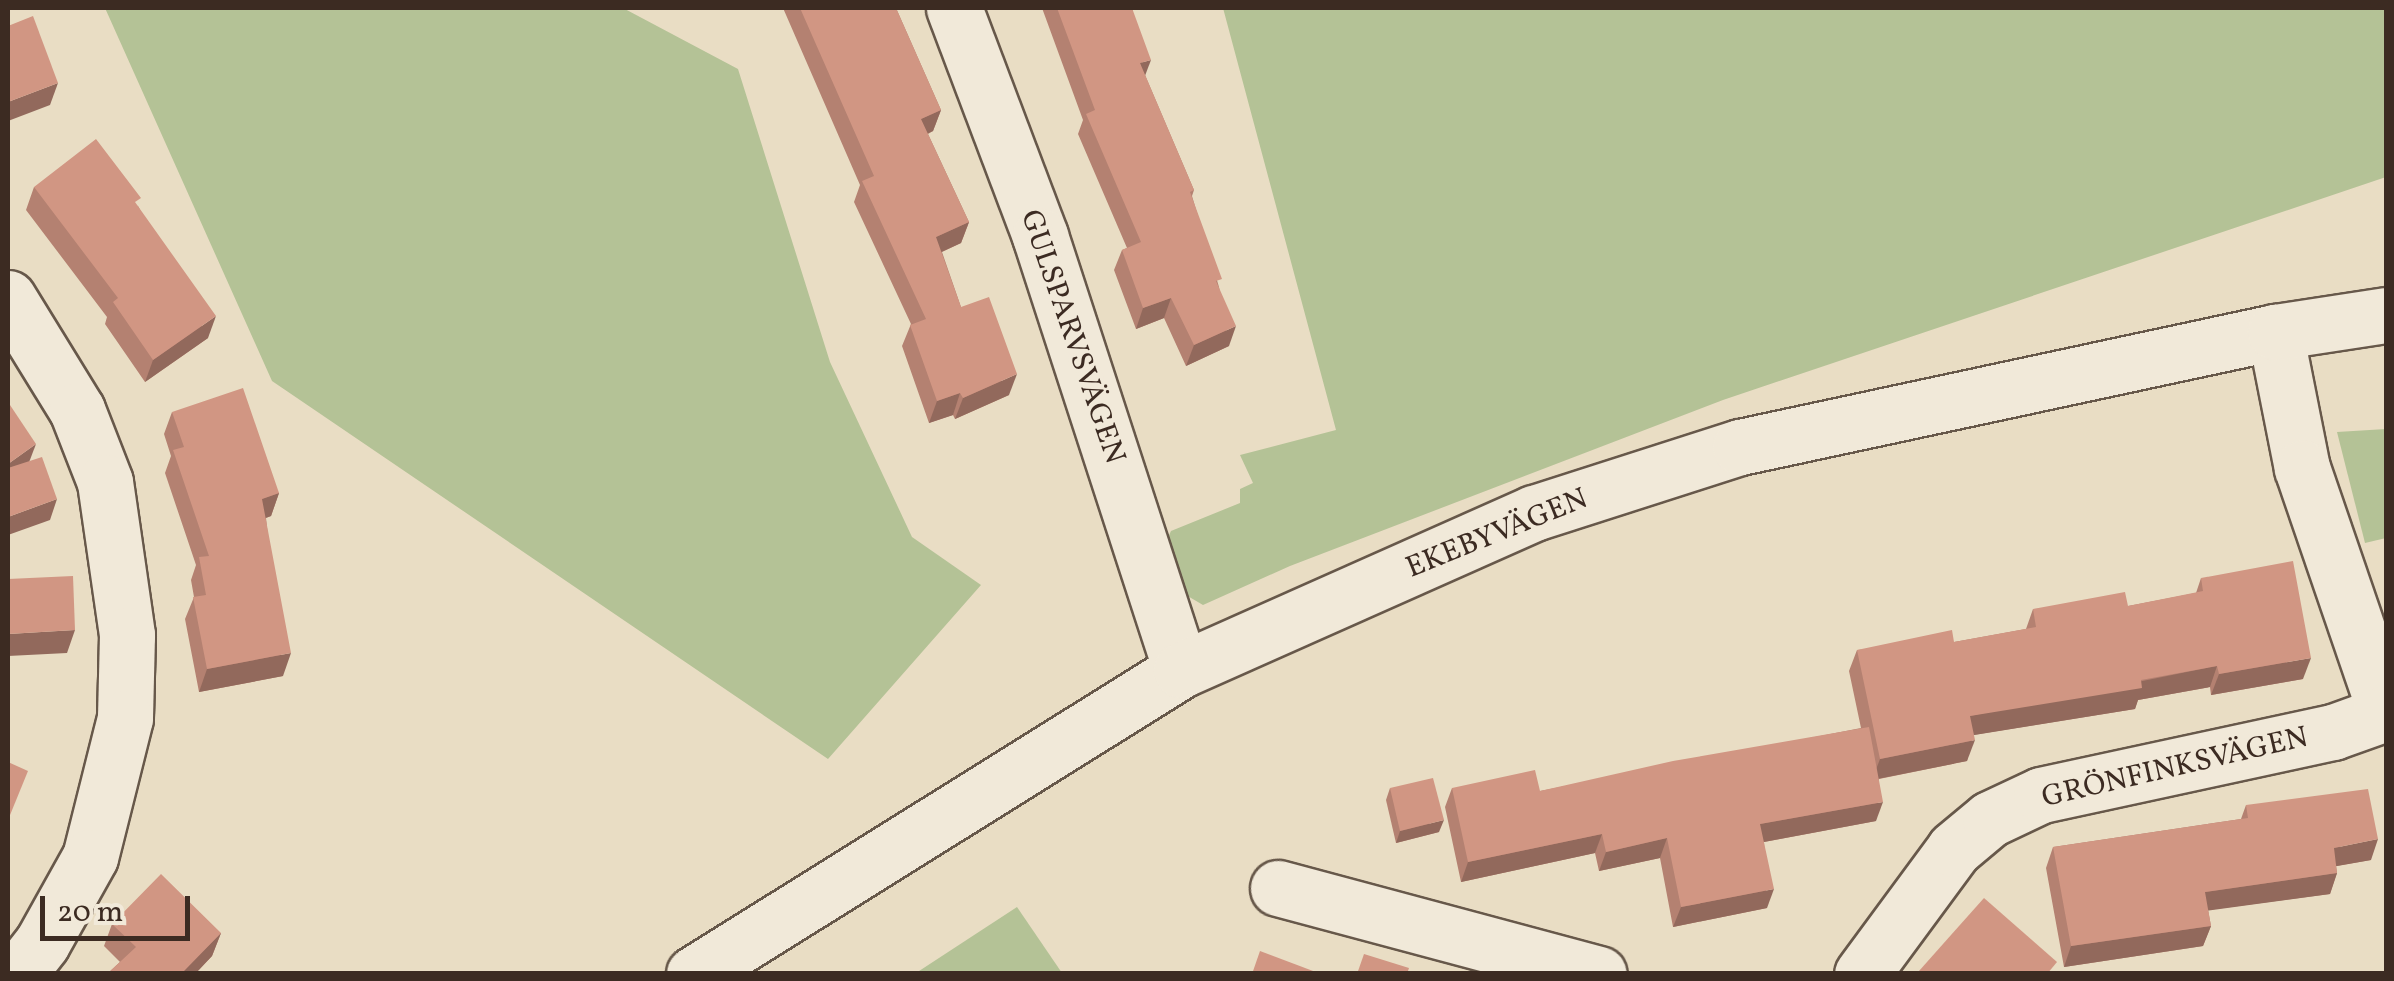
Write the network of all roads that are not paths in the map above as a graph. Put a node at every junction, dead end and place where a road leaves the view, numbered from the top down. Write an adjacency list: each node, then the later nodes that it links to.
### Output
1 (954, 8): 5 (street, GULSPARVSVÄGEN)
2 (8, 298): 8 (street)
3 (2386, 315): 4 (street, EKEBYVÄGEN)
4 (2274, 332): 5 (street, EKEBYVÄGEN); 6 (street, GRÖNFINKSVÄGEN)
5 (1181, 670): 9 (street, EKEBYVÄGEN)
6 (2385, 714): 11 (street, GRÖNFINKSVÄGEN)
7 (1314, 887): 10 (street)
8 (18, 974)
9 (694, 974)
10 (1599, 974)
11 (1862, 974)

